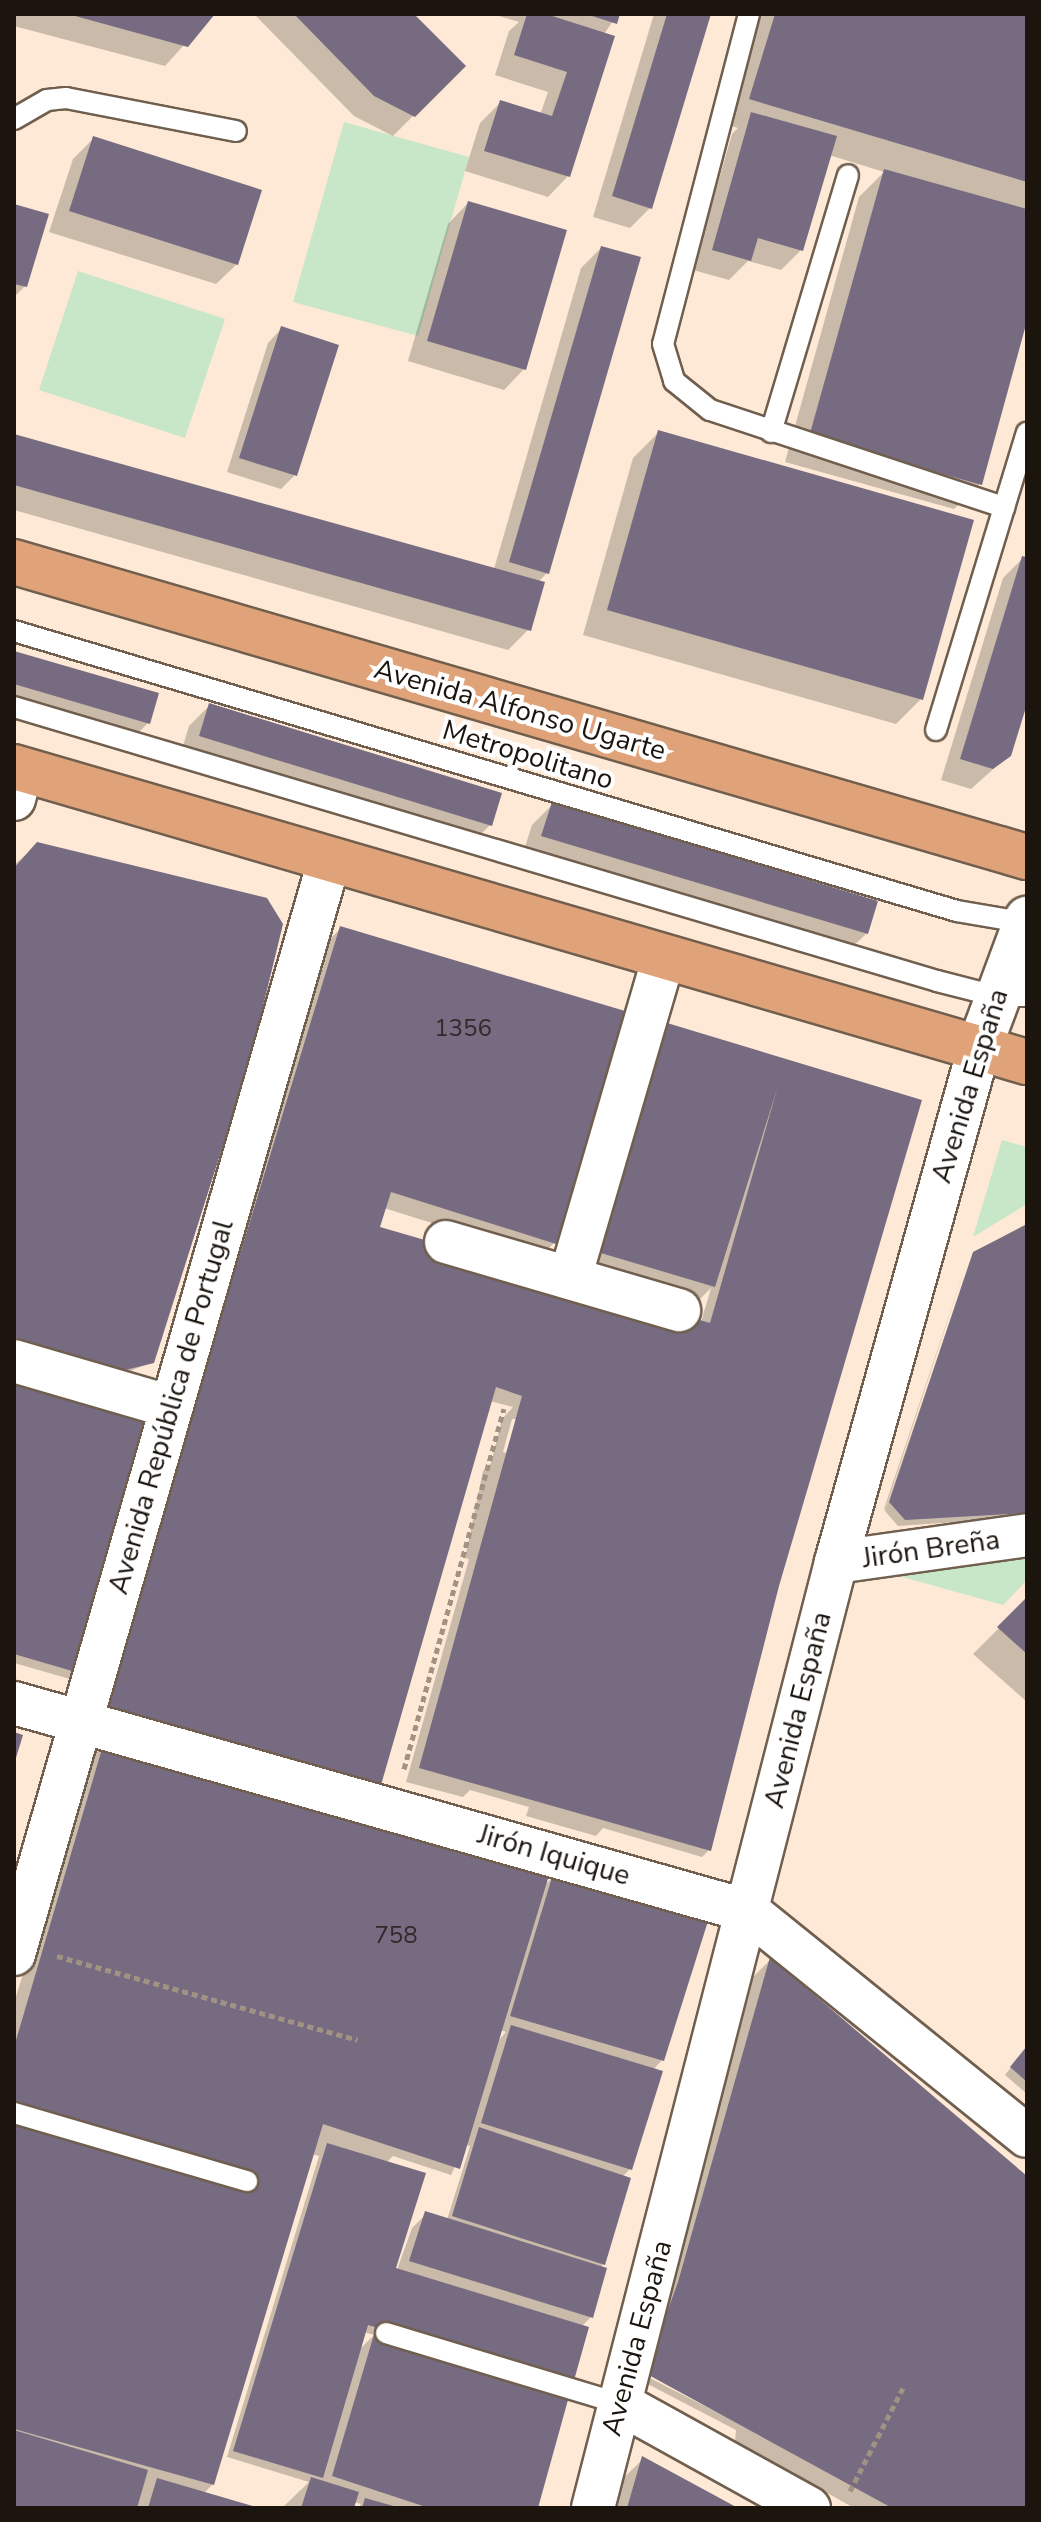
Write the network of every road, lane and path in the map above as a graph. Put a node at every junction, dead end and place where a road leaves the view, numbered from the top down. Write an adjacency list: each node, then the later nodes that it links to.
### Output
1 (749, 14): 5 (lane)
2 (14, 119): 3 (lane)
3 (236, 131)
4 (848, 175): 5 (lane)
5 (771, 432): 7 (lane)
6 (1027, 433): 7 (lane)
7 (1004, 507): 11 (lane)
8 (14, 562): 13 (main road, Avenida Alfonso Ugarte)
9 (14, 631): 15 (lane, Metropolitano)
10 (14, 707): 17 (lane)
11 (936, 730)
12 (17, 779): 14 (main road)
13 (1027, 857)
14 (329, 861): 16 (main road); 25 (street, Avenida República de Portugal)
15 (1026, 923): 17 (street, Avenida España)
16 (664, 956): 19 (main road); 22 (street)
17 (1011, 996): 19 (street, Avenida España)
18 (1027, 1045): 19 (lane)
19 (979, 1048): 20 (main road); 28 (street, Avenida España)
20 (1027, 1062)
21 (446, 1242): 22 (street)
22 (570, 1278): 23 (street)
23 (679, 1310)
24 (14, 1361): 25 (street)
25 (171, 1407): 30 (street, Avenida República de Portugal)
26 (504, 1409): 31 (path)
27 (1027, 1535): 28 (street, Jirón Breña)
28 (836, 1562): 32 (street, Avenida España)
29 (14, 1703): 30 (street, Jirón Iquique)
30 (80, 1723): 31 (street, Jirón Iquique); 33 (street, Avenida República de Portugal)
31 (393, 1809): 32 (street, Jirón Iquique)
32 (748, 1911): 36 (street, Jirón Iquique); 40 (street, Avenida España)
33 (15, 1949): 34 (path)
34 (357, 2040)
35 (14, 2113): 37 (lane)
36 (1027, 2136)
37 (247, 2181)
38 (386, 2333): 40 (lane)
39 (903, 2388): 41 (path)
40 (621, 2404): 41 (street); 42 (street, Avenida España)
41 (828, 2501)
42 (593, 2508)

